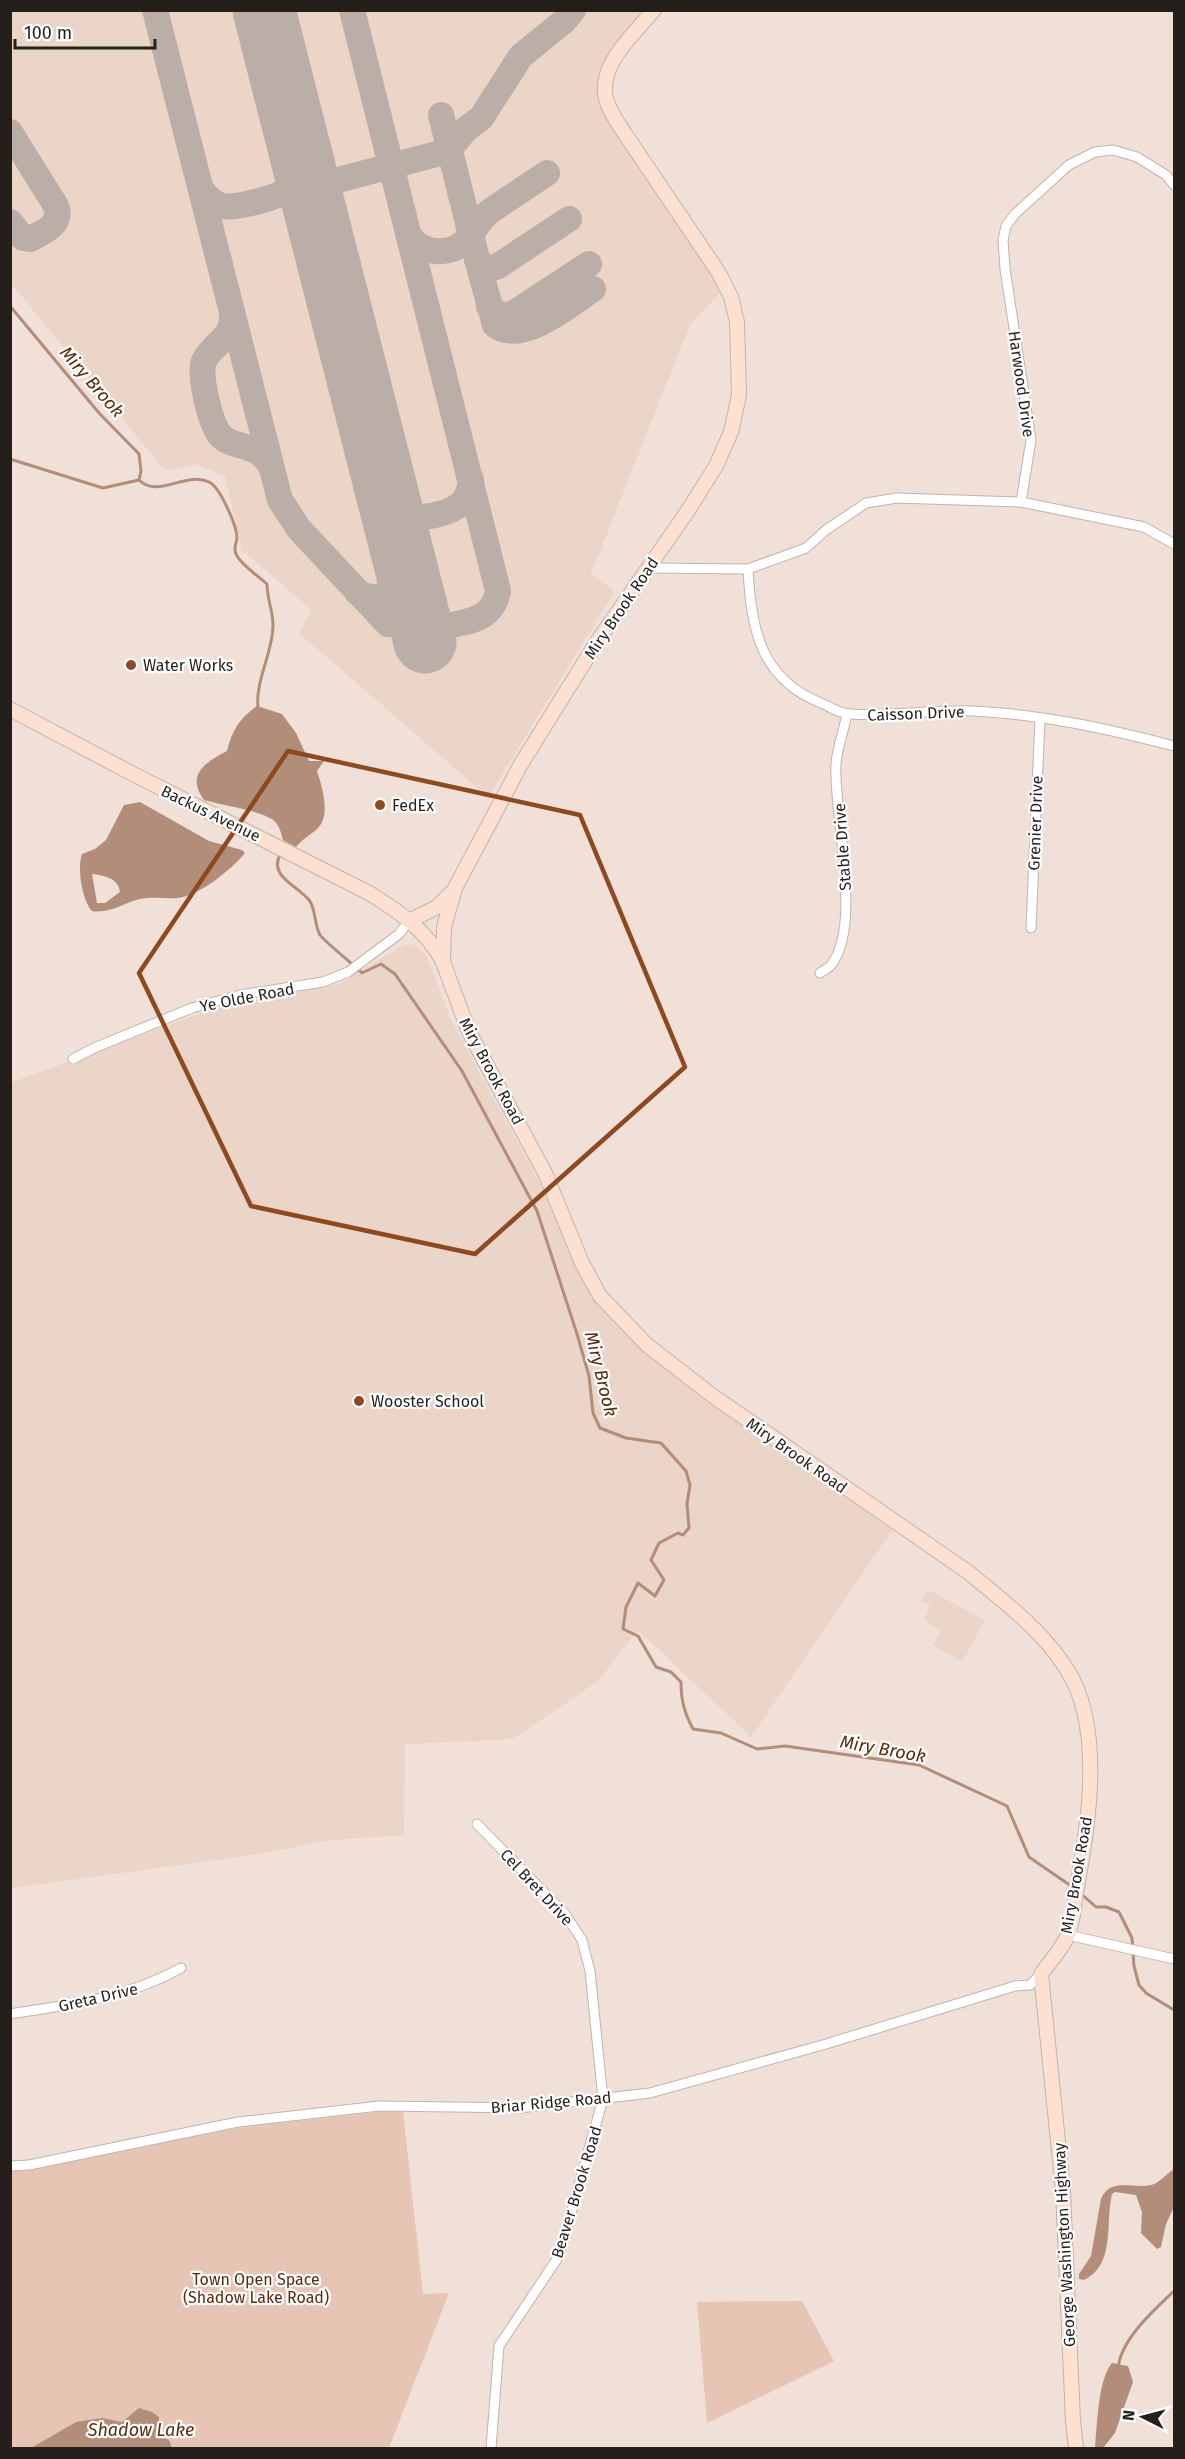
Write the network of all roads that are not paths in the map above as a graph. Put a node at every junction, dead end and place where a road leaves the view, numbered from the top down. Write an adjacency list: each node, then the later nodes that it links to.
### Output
1 (654, 10): 5 (main road, Miry Brook Road)
2 (1174, 185): 3 (street, Harwood Drive)
3 (1021, 502): 4 (street); 6 (street)
4 (1174, 544)
5 (648, 568): 6 (street); 11 (main road, Miry Brook Road)
6 (748, 570): 8 (street, Caisson Drive)
7 (10, 710): 12 (main road, Backus Avenue)
8 (847, 714): 9 (street, Caisson Drive); 15 (street, Stable Drive)
9 (1040, 718): 10 (street, Caisson Drive); 13 (street, Grenier Drive)
10 (1174, 746)
11 (455, 888): 12 (main road); 14 (main road, Miry Brook Road)
12 (409, 921): 14 (main road, Backus Avenue); 16 (street, Ye Olde Road)
13 (1031, 927)
14 (442, 962): 18 (main road, Miry Brook Road)
15 (820, 973)
16 (74, 1059)
17 (477, 1824): 23 (street, Cel Bret Drive)
18 (1068, 1935): 19 (street); 21 (main road, Miry Brook Road)
19 (1174, 1959)
20 (181, 1968): 22 (street, Greta Drive)
21 (1041, 1974): 23 (street, Briar Ridge Road); 26 (main road, George Washington Highway)
22 (10, 2014)
23 (603, 2099): 24 (street, Briar Ridge Road); 25 (street, Beaver Brook Road)
24 (10, 2166)
25 (491, 2448)
26 (1076, 2448)

